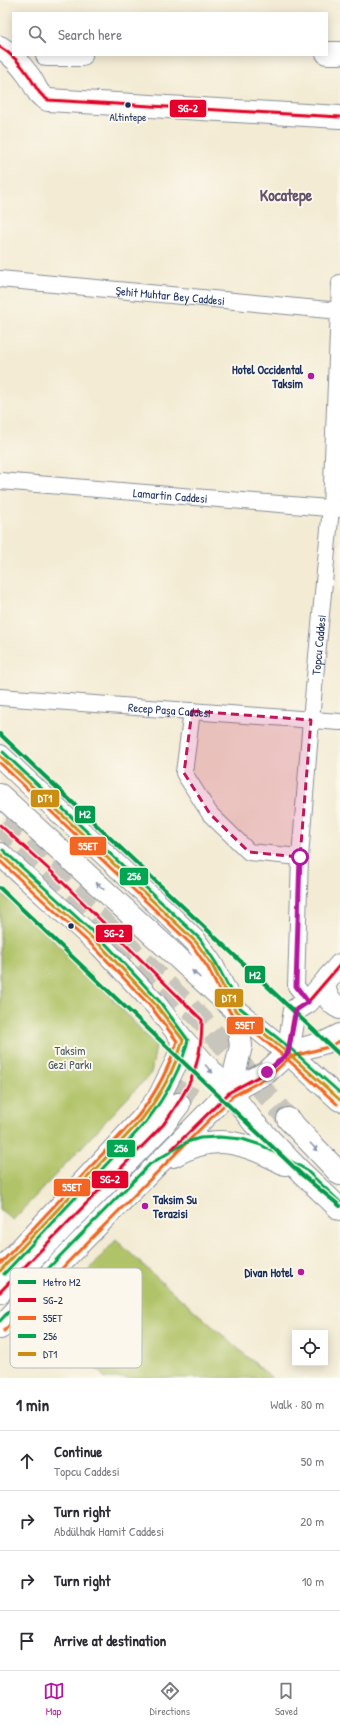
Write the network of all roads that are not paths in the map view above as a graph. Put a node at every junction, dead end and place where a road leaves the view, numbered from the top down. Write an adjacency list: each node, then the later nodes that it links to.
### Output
1 (7, 51): 4 (main road)
2 (328, 53): 3 (main road)
3 (340, 53)
4 (340, 117)
5 (0, 279): 7 (street, Şehit Muhtar Bey Caddesi)
6 (340, 283): 7 (street, Topcu Caddesi)
7 (339, 310): 9 (street, Topcu Caddesi)
8 (0, 481): 9 (street, Lamartin Caddesi)
9 (336, 508): 12 (street, Topcu Caddesi)
10 (0, 697): 11 (street, Recep Paşa Caddesi)
11 (192, 711): 12 (street, Recep Paşa Caddesi); 17 (street)
12 (311, 720): 13 (street, Recep Paşa Caddesi); 17 (street, Topcu Caddesi)
13 (340, 722)
14 (0, 756): 21 (main road)
15 (0, 795): 21 (main road, one-way to 15)
16 (0, 854): 23 (main road)
17 (300, 857): 19 (street, Topcu Caddesi)
18 (337, 968): 19 (main road); 20 (main road)
19 (308, 1002): 24 (main road)
20 (340, 1008)
21 (234, 1010): 24 (main road); 25 (main road)
22 (340, 1035): 24 (main road)
23 (183, 1040): 25 (main road, one-way to 25); 35 (main road)
24 (288, 1053): 25 (main road); 26 (main road)
25 (230, 1092): 29 (main road); 30 (main road)
26 (340, 1100)
27 (179, 1104): 33 (main road)
28 (288, 1119): 31 (main road, one-way to 31)
29 (154, 1167): 30 (main road); 34 (main road)
30 (302, 1173): 32 (main road)
31 (340, 1174)
32 (340, 1209)
33 (24, 1268)
34 (56, 1268)
35 (0, 1271)
36 (10, 1282): 37 (main road)
37 (0, 1292)
38 (10, 1317): 39 (main road)
39 (0, 1328)

